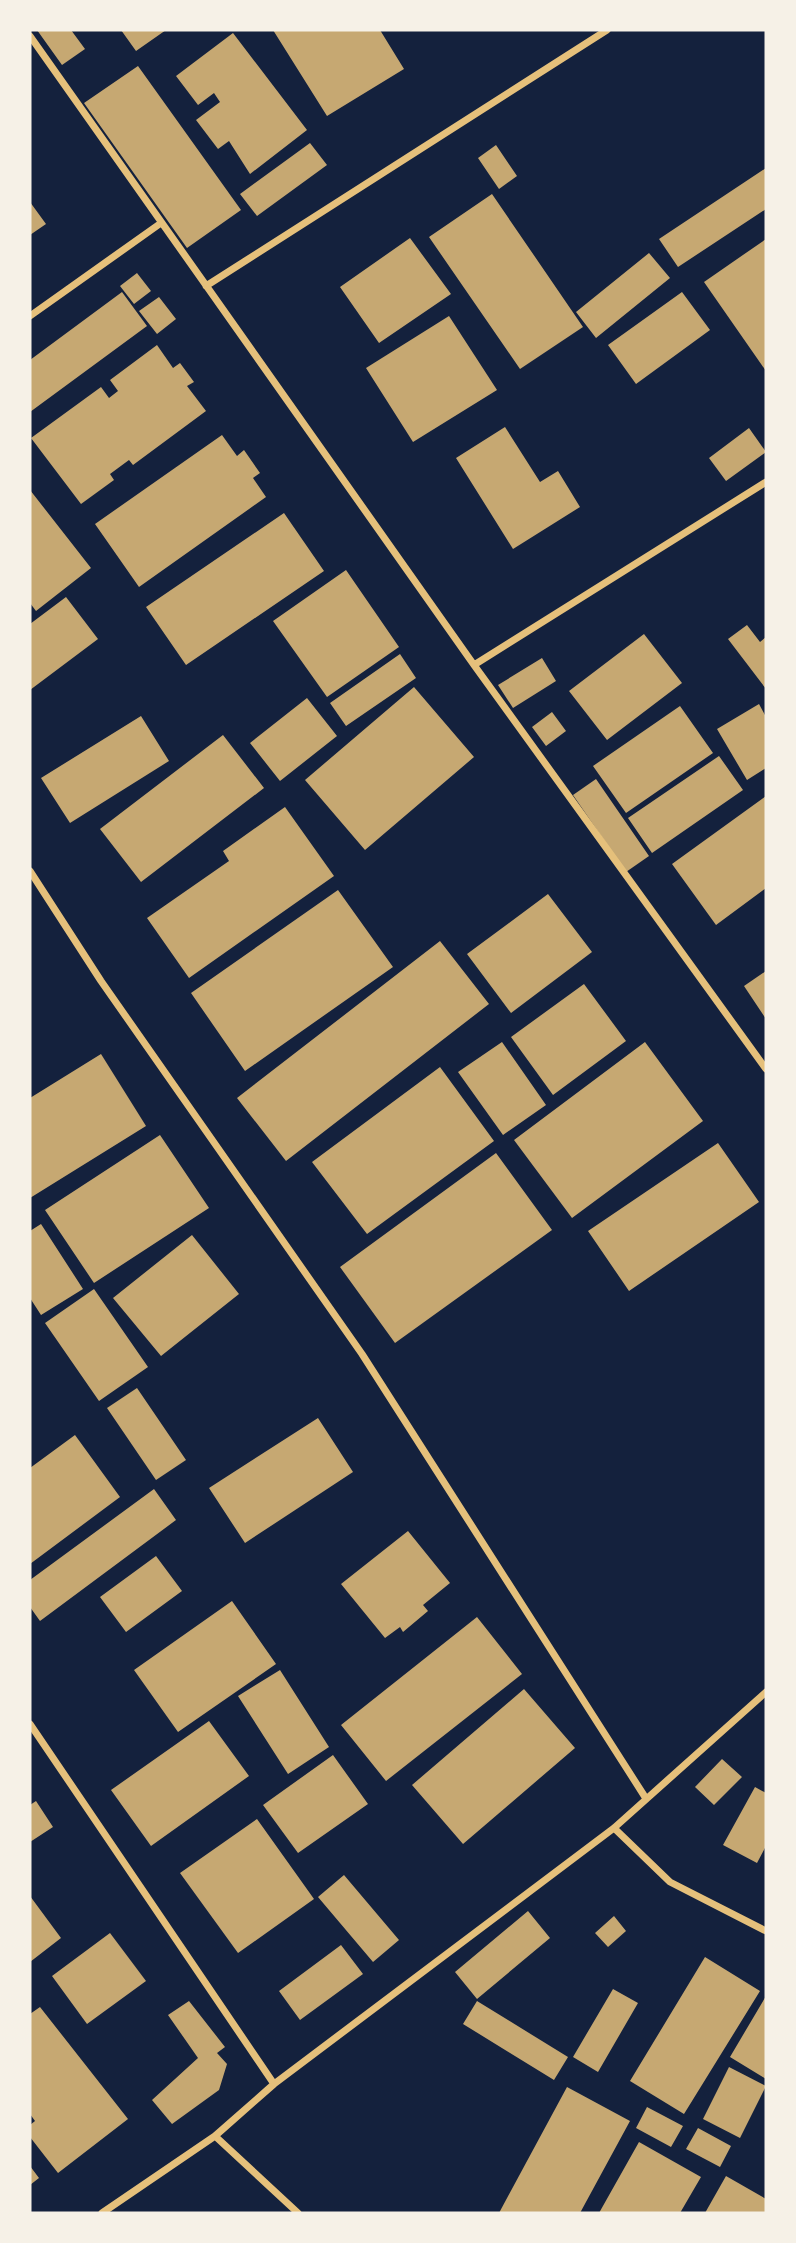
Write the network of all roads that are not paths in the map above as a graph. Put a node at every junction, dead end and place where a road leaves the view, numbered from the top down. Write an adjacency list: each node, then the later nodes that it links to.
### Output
1 (607, 30): 4 (street)
2 (30, 36): 3 (street)
3 (161, 223): 4 (street); 5 (street)
4 (206, 286): 7 (street)
5 (30, 316)
6 (766, 482): 7 (street)
7 (474, 665): 9 (street)
8 (30, 871): 12 (street)
9 (766, 1067)
10 (766, 1692): 12 (street)
11 (30, 1724): 15 (street)
12 (645, 1797): 13 (street)
13 (614, 1828): 14 (street); 15 (street)
14 (766, 1931)
15 (274, 2084): 16 (street)
16 (215, 2136): 17 (street); 18 (street)
17 (102, 2213)
18 (299, 2213)

